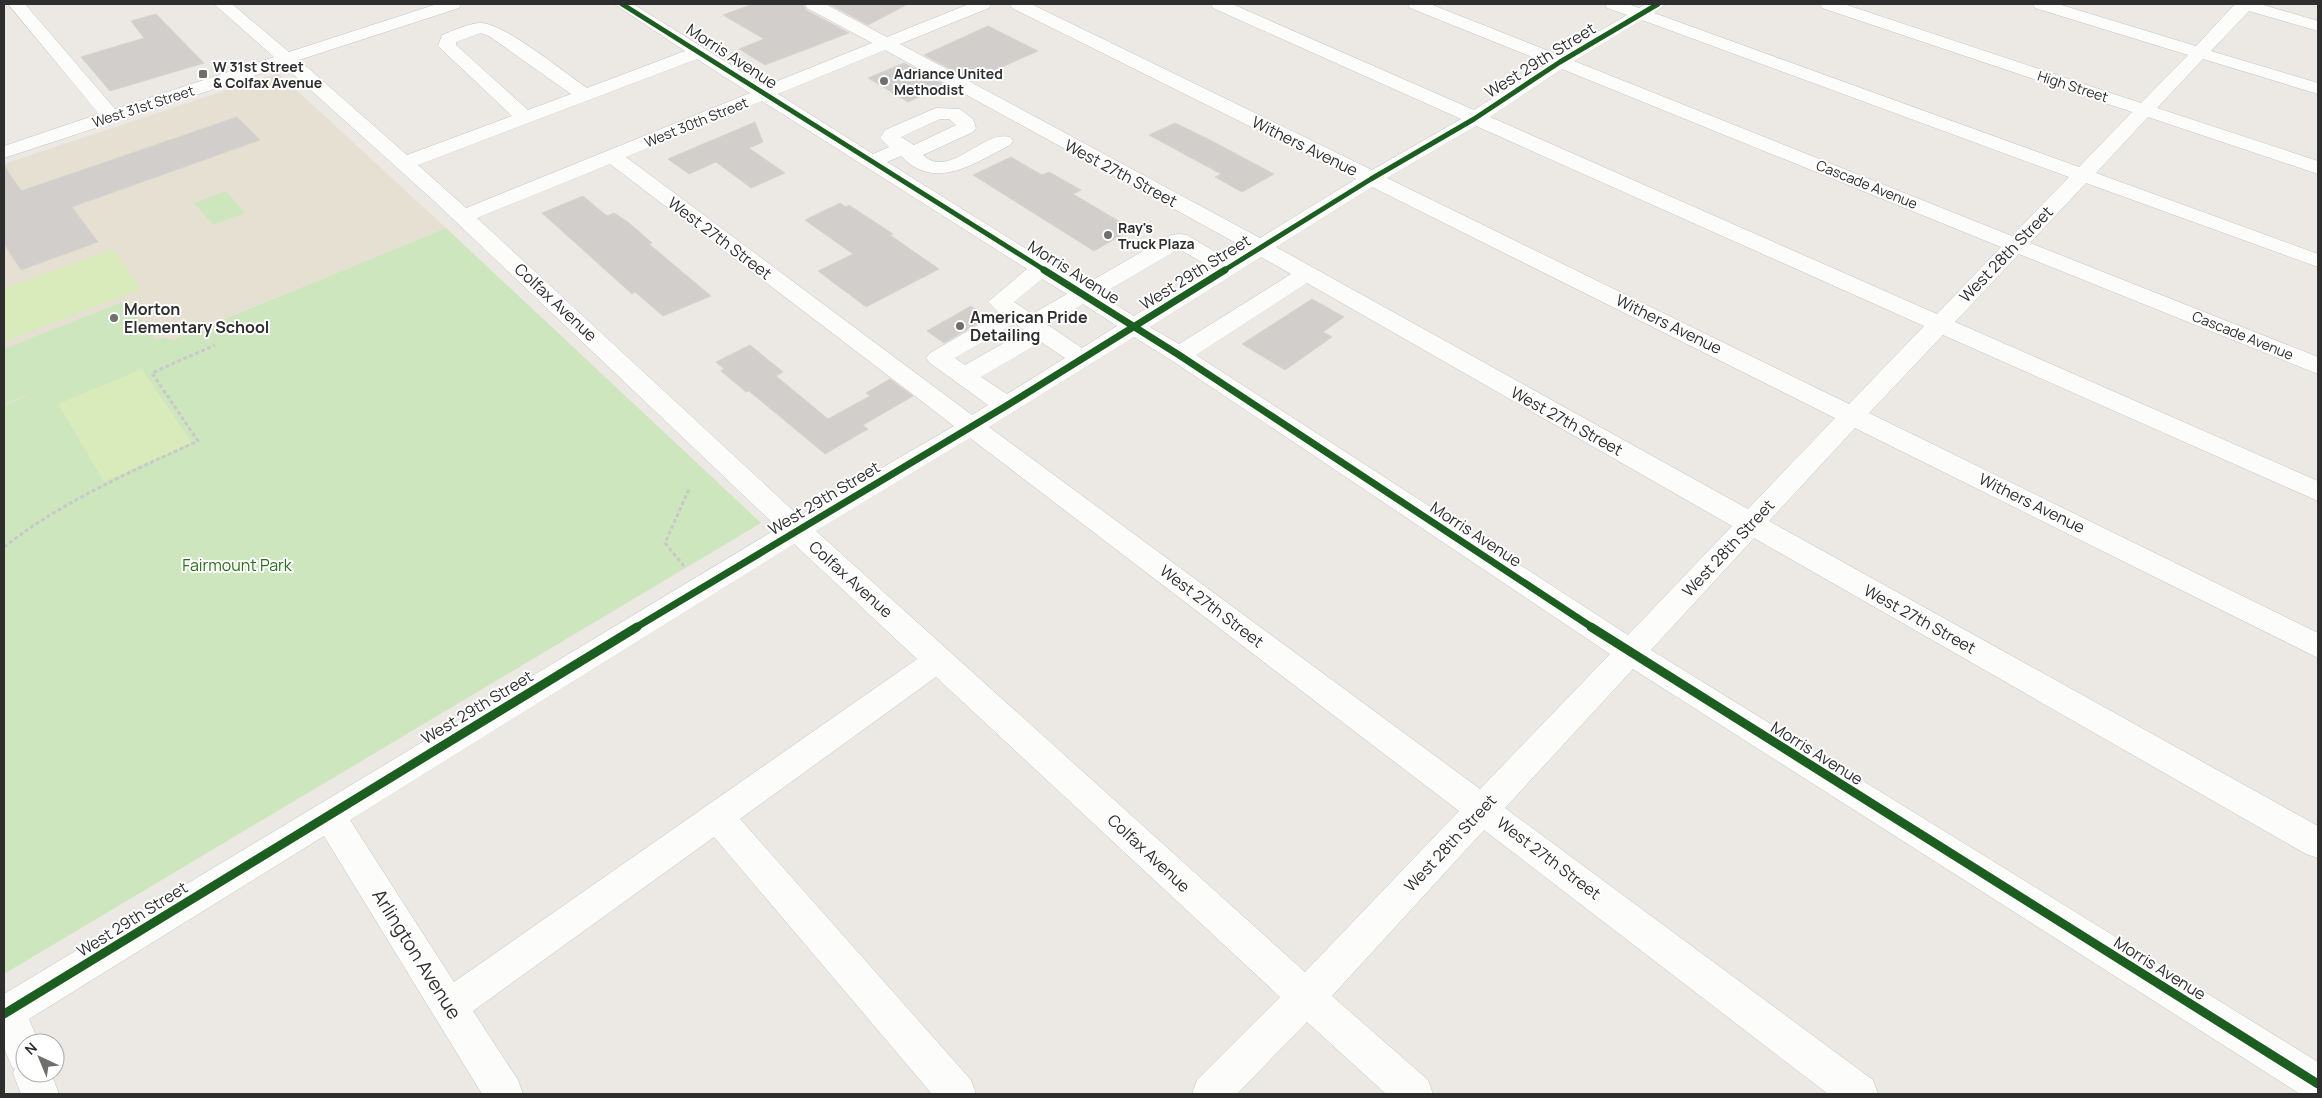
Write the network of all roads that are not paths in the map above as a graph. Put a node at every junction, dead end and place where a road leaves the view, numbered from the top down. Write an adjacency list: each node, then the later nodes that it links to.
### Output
1 (16, 4): 28 (street)
2 (222, 4): 22 (street, Colfax Avenue)
3 (453, 4): 15 (street, West 31st Street)
4 (622, 4): 20 (street, Morris Avenue)
5 (813, 4): 19 (street, West 27th Street)
6 (983, 4): 19 (street, West 30th Street)
7 (1018, 4): 38 (street, Withers Avenue)
8 (1219, 4): 30 (street)
9 (1416, 4): 23 (street, Cascade Avenue)
10 (1613, 4): 16 (street)
11 (1658, 4): 16 (street, West 29th Street)
12 (1828, 4): 27 (street, High Street)
13 (2041, 4): 21 (street)
14 (2245, 4): 17 (street); 21 (street, West 28th Street)
15 (428, 9): 18 (street); 22 (street, West 31st Street)
16 (1641, 14): 23 (street, West 29th Street); 37 (street)
17 (2318, 26)
18 (459, 34): 26 (street); 29 (street)
19 (886, 45): 25 (street, West 30th Street); 43 (street, West 27th Street)
20 (700, 52): 25 (street, Morris Avenue); 26 (street)
21 (2201, 53): 24 (street); 27 (street, West 28th Street)
22 (288, 59): 28 (street, West 31st Street); 35 (street, Colfax Avenue)
23 (1560, 62): 30 (street, West 29th Street); 42 (street, Cascade Avenue)
24 (2318, 89)
25 (765, 94): 33 (street, West 30th Street); 34 (street, Morris Avenue)
26 (584, 96): 29 (street)
27 (2146, 110): 36 (street, High Street); 37 (street, West 28th Street)
28 (111, 117): 32 (street, West 31st Street)
29 (525, 118): 35 (street)
30 (1474, 118): 38 (street, West 29th Street); 49 (street)
31 (1003, 142): 34 (street)
32 (4, 152)
33 (612, 156): 40 (street, West 30th Street); 58 (street, West 27th Street)
34 (872, 162): 45 (street, Morris Avenue)
35 (405, 163): 40 (street, Colfax Avenue)
36 (2318, 168)
37 (2083, 174): 42 (street, West 28th Street); 44 (street)
38 (1372, 179): 43 (street, West 29th Street); 57 (street, Withers Avenue)
39 (1144, 205): 41 (street)
40 (464, 216): 61 (street, Colfax Avenue)
41 (1179, 240): 46 (street); 48 (street)
42 (2016, 243): 49 (street, West 28th Street); 54 (street, Cascade Avenue)
43 (1260, 248): 46 (street, West 29th Street); 47 (street, West 27th Street)
44 (2318, 261)
45 (1042, 268): 48 (street, Morris Avenue); 50 (street)
46 (1228, 268): 51 (street, West 29th Street)
47 (1306, 274): 52 (street); 60 (street, West 27th Street)
48 (1084, 295): 50 (street); 51 (street, Morris Avenue)
49 (1941, 322): 57 (street, West 28th Street); 59 (street)
50 (1030, 323): 53 (street); 55 (street); 55 (street)
51 (1134, 327): 52 (street, Morris Avenue); 53 (street, West 29th Street)
52 (1179, 355): 63 (street, Morris Avenue)
53 (1082, 359): 56 (street, West 29th Street)
54 (2318, 366)
55 (957, 372): 56 (street)
56 (1006, 406): 58 (street, West 29th Street)
57 (1854, 414): 60 (street, West 28th Street); 62 (street, Withers Avenue)
58 (971, 427): 61 (street, West 29th Street); 65 (street, West 27th Street)
59 (2318, 492)
60 (1751, 524): 63 (street, West 28th Street); 68 (street, West 27th Street)
61 (797, 530): 64 (street, Colfax Avenue); 66 (street, West 29th Street)
62 (2318, 646)
63 (1630, 652): 65 (street, West 28th Street); 73 (street, Morris Avenue)
64 (939, 660): 67 (street); 69 (street, Colfax Avenue)
65 (1484, 808): 69 (street, West 28th Street); 78 (street, West 27th Street)
66 (328, 814): 70 (street, Arlington Avenue); 71 (street, West 29th Street)
67 (718, 818): 70 (street); 75 (street)
68 (2318, 843)
69 (1306, 997): 76 (street, West 28th Street); 77 (street, Colfax Avenue)
70 (450, 1006): 74 (street, Arlington Avenue)
71 (6, 1013): 72 (street)
72 (15, 1033)
73 (2318, 1084)
74 (504, 1094)
75 (957, 1094)
76 (1211, 1094)
77 (1414, 1094)
78 (1859, 1094)

